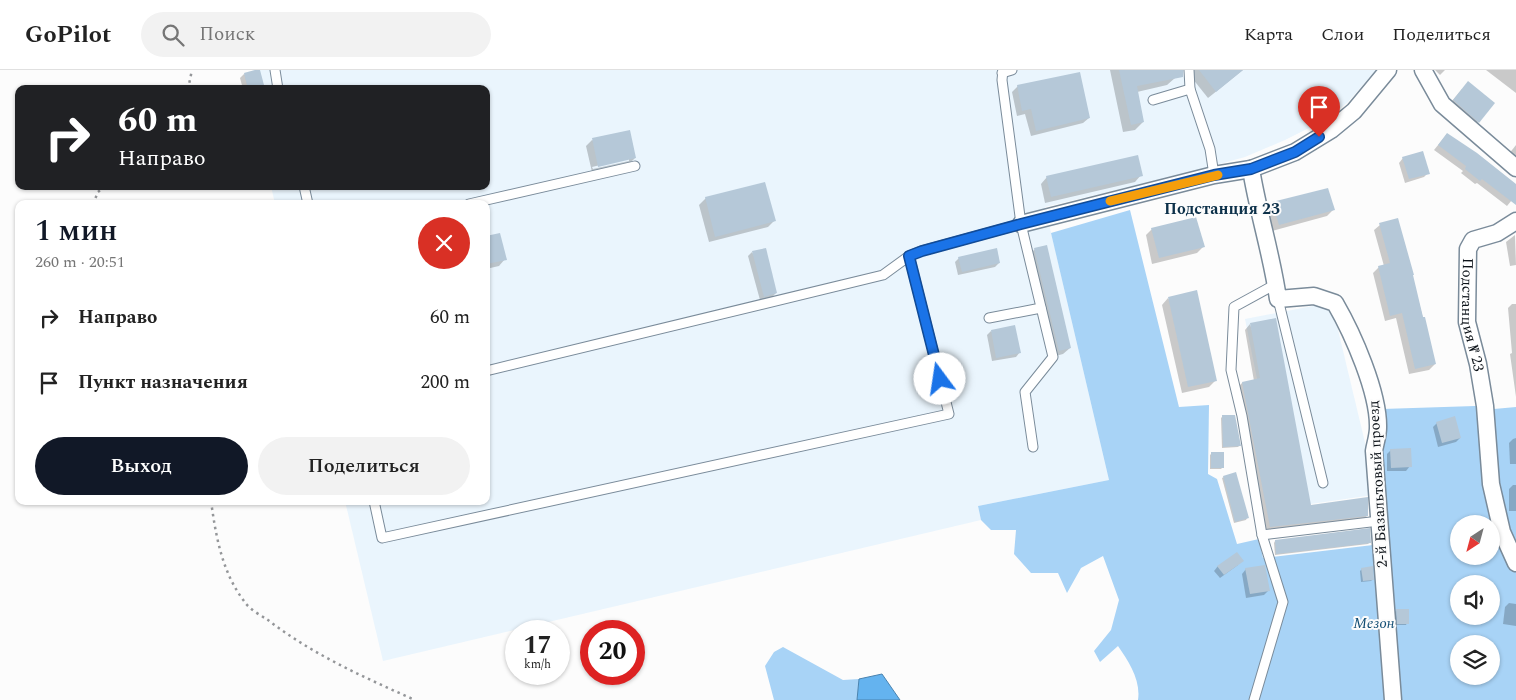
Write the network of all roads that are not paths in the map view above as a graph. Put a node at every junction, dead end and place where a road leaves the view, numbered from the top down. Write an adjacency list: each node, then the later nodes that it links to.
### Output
1 (275, 70): 7 (lane)
2 (1012, 70): 6 (lane)
3 (1189, 70): 8 (lane)
4 (1388, 70): 12 (street)
5 (1423, 70): 11 (street)
6 (1003, 72): 16 (lane)
7 (277, 85)
8 (1190, 89): 9 (lane); 13 (lane)
9 (1153, 100)
10 (635, 166): 14 (lane)
11 (1516, 168)
12 (1251, 169): 13 (street); 18 (street)
13 (1214, 175): 16 (street)
14 (486, 200)
15 (1516, 221): 27 (street, Подстанция № 23)
16 (1021, 224): 17 (lane); 19 (lane)
17 (909, 256): 21 (lane); 24 (lane)
18 (1277, 292): 23 (lane); 25 (street, 2-й Базальтовый проезд); 26 (lane)
19 (1041, 308): 20 (lane); 22 (lane)
20 (989, 318)
21 (490, 370)
22 (1033, 447)
23 (1323, 483)
24 (375, 505)
25 (1379, 521): 26 (lane); 29 (street, 2-й Базальтовый проезд)
26 (1262, 535): 28 (lane)
27 (1516, 563)
28 (1254, 700)
29 (1393, 700)

